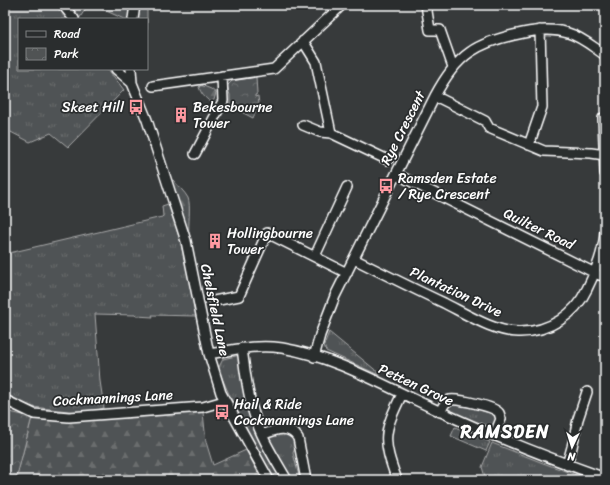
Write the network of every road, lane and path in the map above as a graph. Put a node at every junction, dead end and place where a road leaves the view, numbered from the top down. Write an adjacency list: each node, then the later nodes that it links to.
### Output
1 (63, 5): 5 (street)
2 (136, 5): 6 (street)
3 (342, 5): 8 (street)
4 (426, 5): 10 (street)
5 (73, 18)
6 (133, 18)
7 (540, 30): 9 (street, Rye Crescent); 10 (street, Rye Crescent); 20 (street)
8 (303, 41): 13 (street); 19 (street)
9 (605, 55)
10 (453, 67): 16 (street, Rye Crescent)
11 (117, 70): 14 (street)
12 (131, 70): 14 (street, Chelsfield Lane)
13 (222, 76): 15 (street); 21 (street)
14 (132, 83): 35 (street, Chelsfield Lane)
15 (153, 86)
16 (435, 96): 20 (street); 25 (street, Rye Crescent)
17 (603, 118): 22 (street)
18 (303, 125): 19 (street)
19 (331, 133): 23 (street)
20 (529, 145): 22 (street)
21 (195, 154)
22 (604, 155): 24 (street)
23 (388, 160)
24 (605, 173)
25 (396, 174): 29 (street, Rye Crescent); 31 (street, Quilter Road)
26 (347, 187): 28 (street)
27 (605, 231): 31 (street, Plantation Drive)
28 (315, 256): 30 (street); 33 (street)
29 (354, 259): 30 (street, Rye Crescent); 31 (street, Plantation Drive)
30 (347, 273): 36 (street, Rye Crescent)
31 (595, 273): 32 (street, Quilter Road)
32 (605, 277)
33 (214, 301)
34 (242, 348): 35 (street, Petten Grove); 36 (street, Petten Grove); 42 (street, Chelsfield Lane)
35 (209, 354): 40 (street, Chelsfield Lane)
36 (314, 357): 38 (street, Petten Grove)
37 (587, 392): 44 (street)
38 (402, 394): 41 (street, Petten Grove); 49 (street)
39 (5, 400): 40 (street, Cockmannings Lane)
40 (224, 401): 46 (street, Chelsfield Lane)
41 (440, 412): 43 (street, Petten Grove); 43 (street)
42 (262, 435): 47 (street, Chelsfield Lane); 48 (street)
43 (494, 436): 44 (street, Petten Grove)
44 (566, 465): 45 (street, Petten Grove)
45 (605, 478)
46 (269, 480)
47 (287, 480)
48 (306, 480)
49 (397, 480)

